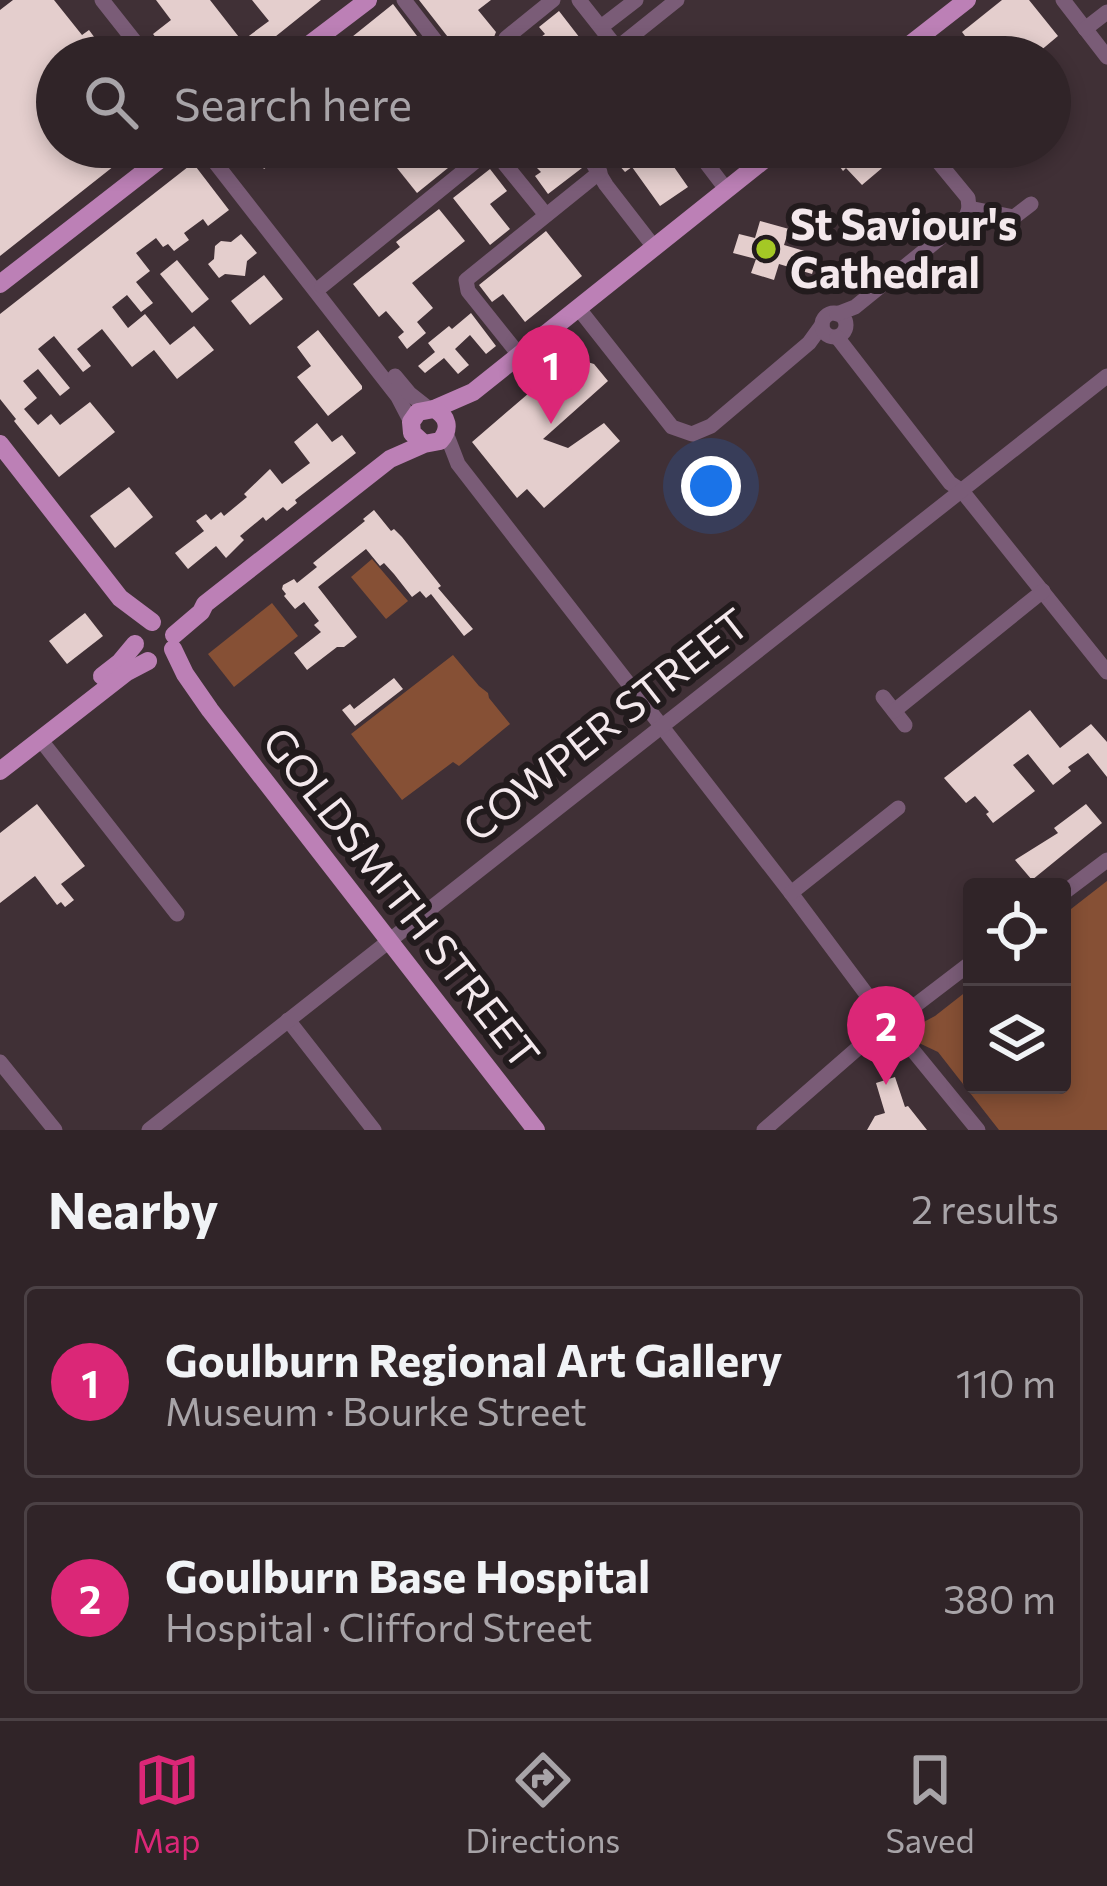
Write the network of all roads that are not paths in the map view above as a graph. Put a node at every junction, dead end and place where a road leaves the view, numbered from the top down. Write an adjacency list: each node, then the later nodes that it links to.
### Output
1 (90, 0): 15 (street)
2 (102, 0): 16 (street)
3 (348, 0): 17 (main road)
4 (368, 0): 18 (main road)
5 (404, 0): 19 (street)
6 (553, 0): 20 (street)
7 (579, 0): 13 (street)
8 (636, 0): 13 (street)
9 (677, 0): 22 (street)
10 (967, 0): 23 (main road)
11 (1063, 0): 14 (street)
12 (1107, 12): 14 (street)
13 (601, 27): 21 (street)
14 (1085, 29): 24 (street)
15 (118, 36)
16 (130, 36)
17 (303, 36)
18 (321, 36)
19 (432, 36)
20 (508, 36)
21 (608, 36)
22 (638, 36)
23 (921, 36)
24 (1107, 57)
25 (135, 168): 41 (main road)
26 (149, 168): 42 (main road)
27 (220, 168): 43 (street)
28 (231, 168): 43 (street)
29 (467, 168): 43 (street)
30 (508, 168): 39 (street)
31 (597, 168): 35 (street)
32 (710, 168): 36 (street)
33 (753, 168): 36 (main road)
34 (943, 168): 38 (street)
35 (600, 172): 39 (street); 40 (street)
36 (726, 189): 40 (main road)
37 (1031, 204): 38 (street)
38 (970, 208): 45 (street)
39 (546, 215): 46 (street)
40 (654, 247): 44 (main road)
41 (0, 274)
42 (0, 284)
43 (318, 286): 48 (street)
44 (579, 309): 45 (street); 46 (main road)
45 (835, 328): 50 (street)
46 (520, 356): 48 (main road)
47 (1107, 376): 50 (street, COWPER STREET)
48 (429, 427): 53 (main road); 59 (street)
49 (0, 444): 52 (main road, GOLDSMITH STREET)
50 (962, 491): 51 (street); 59 (street, COWPER STREET)
51 (1042, 590): 56 (street); 58 (street)
52 (120, 598): 53 (main road, GOLDSMITH STREET); 54 (main road, GOLDSMITH STREET)
53 (166, 633): 54 (main road); 55 (main road); 57 (main road, GOLDSMITH STREET)
54 (135, 640): 55 (main road); 61 (main road)
55 (151, 662): 57 (main road, GOLDSMITH STREET); 60 (main road)
56 (1107, 672)
57 (210, 710): 68 (main road, GOLDSMITH STREET)
58 (894, 711)
59 (661, 728): 66 (street); 68 (street, COWPER STREET)
60 (40, 739): 62 (main road); 67 (street)
61 (0, 758)
62 (0, 771)
63 (898, 808): 66 (street)
64 (1107, 860): 65 (street)
65 (1071, 887)
66 (791, 893): 70 (street)
67 (178, 914)
68 (388, 941): 72 (street, COWPER STREET); 79 (main road, GOLDSMITH STREET)
69 (963, 969): 71 (street)
70 (879, 1011): 71 (street); 73 (street)
71 (904, 1014): 74 (street)
72 (289, 1020): 77 (street, COWPER STREET); 78 (street)
73 (874, 1034): 74 (street); 80 (street)
74 (902, 1037): 81 (street)
75 (0, 1062): 76 (street)
76 (56, 1130)
77 (148, 1130)
78 (374, 1130)
79 (536, 1130)
80 (764, 1130)
81 (978, 1130)

